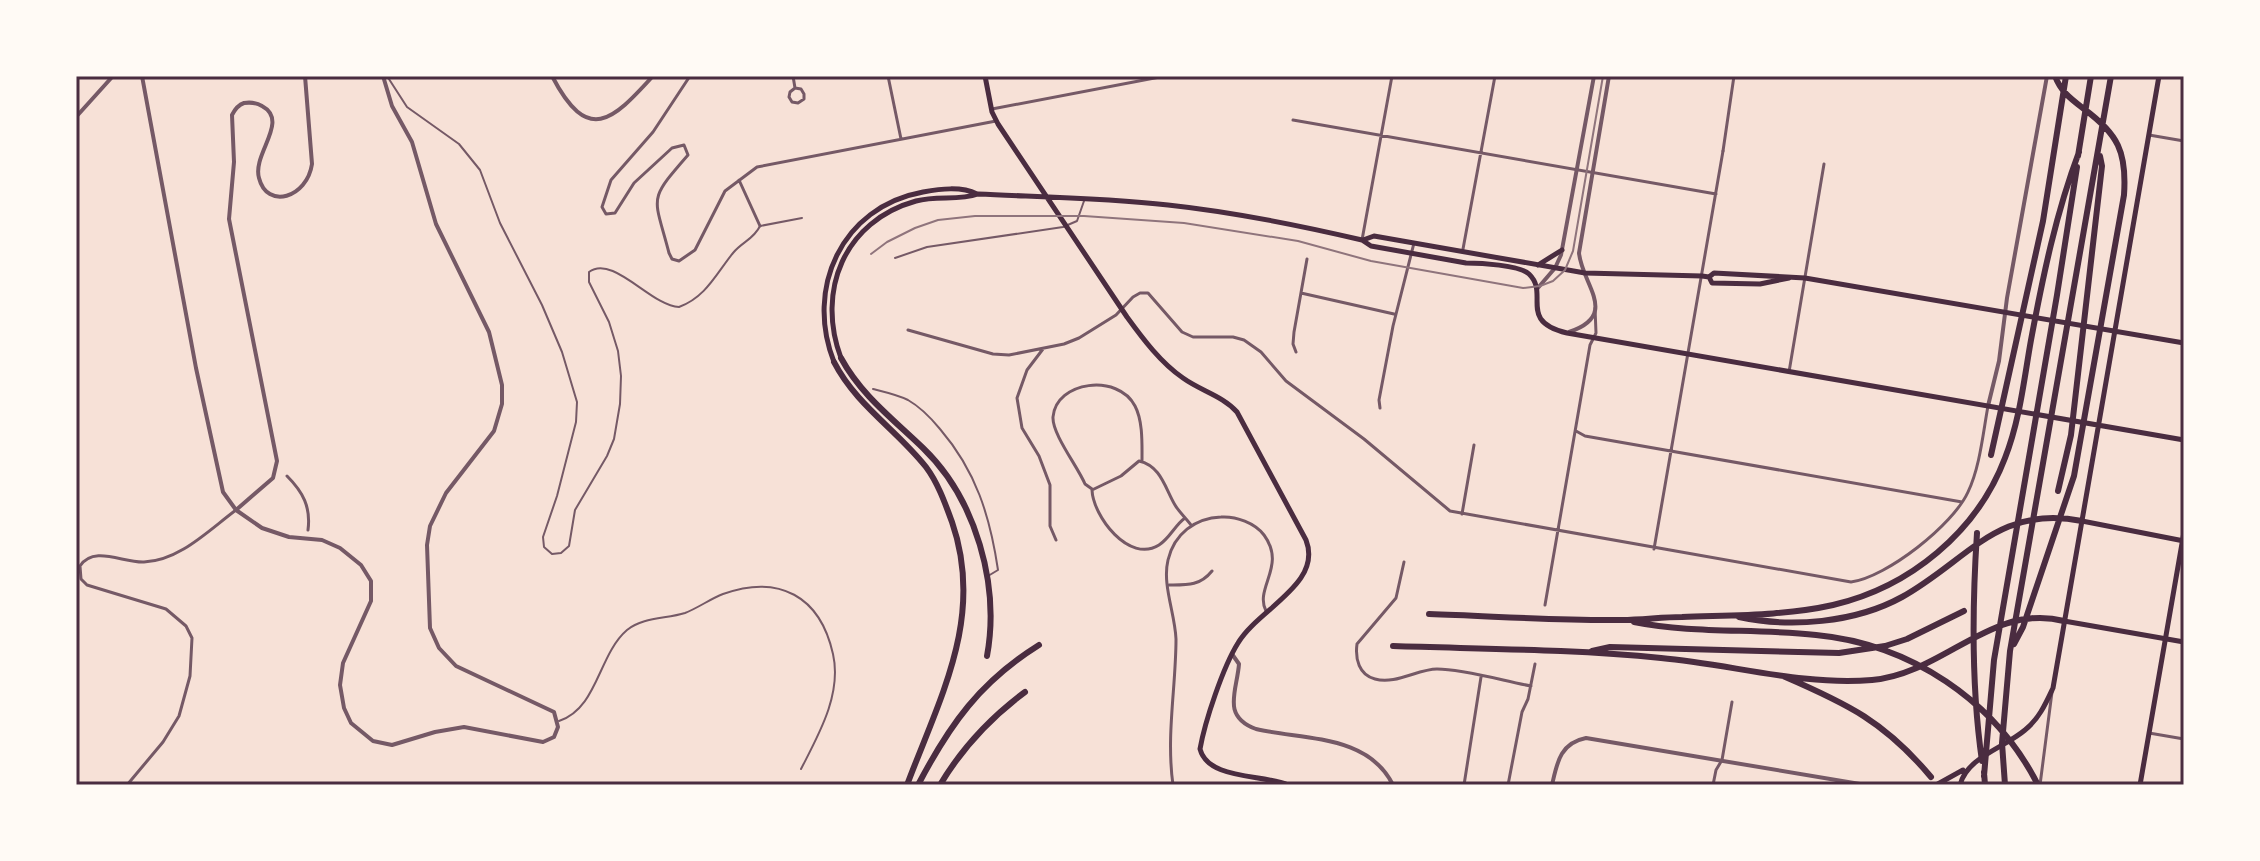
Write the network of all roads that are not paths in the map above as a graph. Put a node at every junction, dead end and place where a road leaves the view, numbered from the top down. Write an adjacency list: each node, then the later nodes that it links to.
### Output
1 (113, 76): 27 (street)
2 (142, 76): 88 (street)
3 (305, 76): 88 (street)
4 (385, 76): 44 (lane); 126 (street)
5 (552, 76): 6 (street)
6 (653, 76)
7 (690, 76): 40 (street)
8 (793, 76): 25 (street)
9 (888, 76): 32 (street)
10 (985, 76): 26 (main road)
11 (1165, 76): 24 (street)
12 (1392, 76): 30 (street)
13 (1495, 76): 36 (street)
14 (1594, 76): 38 (street)
15 (1609, 76): 39 (street)
16 (1734, 76): 41 (street)
17 (2047, 76): 62 (street)
18 (2066, 76): 82 (highway)
19 (2091, 76): 35 (highway)
20 (2111, 76): 34 (highway)
21 (2159, 76): 31 (main road)
22 (1123, 77): 24 (street)
23 (2056, 79): 115 (highway)
24 (1124, 84): 26 (street)
25 (795, 88)
26 (992, 109): 29 (main road)
27 (76, 117)
28 (1293, 120): 30 (street)
29 (996, 121): 32 (street); 61 (main road)
30 (1381, 135): 36 (street); 45 (street)
31 (2149, 135): 33 (street); 65 (main road)
32 (901, 139): 40 (street)
33 (2184, 141)
34 (2099, 148): 86 (highway); 115 (highway)
35 (2079, 152): 108 (highway); 132 (highway)
36 (1481, 153): 38 (street); 48 (street)
37 (1824, 164): 57 (street)
38 (1577, 171): 39 (street); 47 (street)
39 (1591, 173): 41 (street); 54 (street)
40 (739, 180): 44 (street)
41 (1716, 194): 55 (street)
42 (1084, 200): 45 (main road); 50 (lane); 72 (main road)
43 (802, 218): 44 (lane)
44 (760, 226)
45 (1362, 240): 46 (main road); 49 (main road)
46 (1414, 243): 48 (main road); 49 (street)
47 (1562, 250): 52 (main road); 53 (street)
48 (1463, 252): 52 (main road)
49 (1411, 253): 58 (main road); 63 (street)
50 (895, 258)
51 (1307, 259): 59 (street)
52 (1538, 265): 53 (main road)
53 (1555, 268): 54 (main road); 58 (street)
54 (1585, 273): 55 (main road); 60 (street)
55 (1705, 276): 56 (main road); 56 (main road); 71 (street)
56 (1789, 278): 57 (main road)
57 (1805, 278): 62 (main road); 73 (street)
58 (1535, 291): 66 (main road)
59 (1301, 293): 63 (street); 70 (street)
60 (1595, 308): 66 (street); 67 (street)
61 (1122, 310): 69 (street); 89 (street); 105 (main road)
62 (2005, 312): 65 (main road); 75 (street)
63 (1396, 315): 76 (street)
64 (908, 330): 69 (street)
65 (2115, 331): 68 (main road); 77 (main road)
66 (1567, 333): 67 (main road)
67 (1594, 338): 71 (main road); 78 (street)
68 (2184, 343)
69 (1043, 349): 97 (street)
70 (1296, 352)
71 (1687, 354): 73 (main road); 81 (street)
72 (837, 362): 102 (highway); 135 (highway)
73 (1789, 372): 75 (main road)
74 (873, 389): 102 (lane)
75 (1991, 407): 77 (main road); 87 (street)
76 (1380, 408)
77 (2099, 425): 79 (main road); 91 (main road)
78 (1576, 431): 81 (street); 94 (street)
79 (2184, 440)
80 (1474, 445): 89 (street)
81 (1670, 450): 87 (street); 99 (street)
82 (1991, 455)
83 (1142, 461): 85 (street); 85 (street); 90 (street)
84 (287, 476): 93 (street)
85 (1092, 490): 90 (street)
86 (2058, 491)
87 (1962, 502): 99 (street)
88 (236, 510): 126 (street); 134 (street)
89 (1462, 514): 94 (street)
90 (1185, 518): 92 (street)
91 (2082, 521): 98 (main road); 108 (highway); 110 (main road)
92 (1191, 525): 103 (street); 105 (street)
93 (308, 530)
94 (1558, 532): 99 (street); 104 (street)
95 (2184, 532): 98 (main road)
96 (1977, 533): 132 (highway)
97 (1056, 540)
98 (2183, 541): 111 (main road)
99 (1654, 549)
100 (1404, 562): 121 (street)
101 (1212, 571): 103 (street)
102 (988, 576): 118 (highway)
103 (1168, 585): 138 (street)
104 (1545, 605)
105 (1266, 611): 117 (main road)
106 (1964, 611): 116 (highway)
107 (1429, 614): 109 (highway)
108 (1731, 616): 109 (highway)
109 (1623, 620): 150 (highway)
110 (2064, 621): 111 (main road); 120 (highway); 123 (main road)
111 (2165, 639): 112 (main road); 127 (main road)
112 (2184, 642)
113 (1039, 645): 136 (highway)
114 (1393, 646): 116 (highway)
115 (2010, 651): 149 (highway)
116 (1585, 652): 120 (highway)
117 (1232, 654): 139 (main road); 140 (street)
118 (987, 656)
119 (1535, 664): 122 (street)
120 (1776, 673): 133 (highway)
121 (1481, 677): 122 (street); 141 (street)
122 (1531, 686): 142 (street)
123 (2053, 688): 131 (main road); 150 (street)
124 (1025, 692): 137 (highway)
125 (1732, 702): 129 (street)
126 (558, 722): 130 (lane)
127 (2149, 733): 128 (street); 151 (main road)
128 (2184, 739)
129 (1722, 760): 143 (street); 144 (street); 145 (street)
130 (801, 769)
131 (1964, 769): 146 (main road); 147 (main road)
132 (1984, 776): 148 (highway)
133 (1931, 777)
134 (127, 785)
135 (907, 785)
136 (918, 785)
137 (940, 785)
138 (1173, 785)
139 (1288, 785)
140 (1393, 785)
141 (1464, 785)
142 (1508, 785)
143 (1552, 785)
144 (1713, 785)
145 (1866, 785)
146 (1936, 785)
147 (1960, 785)
148 (1985, 785)
149 (2005, 785)
150 (2039, 785)
151 (2140, 785)

